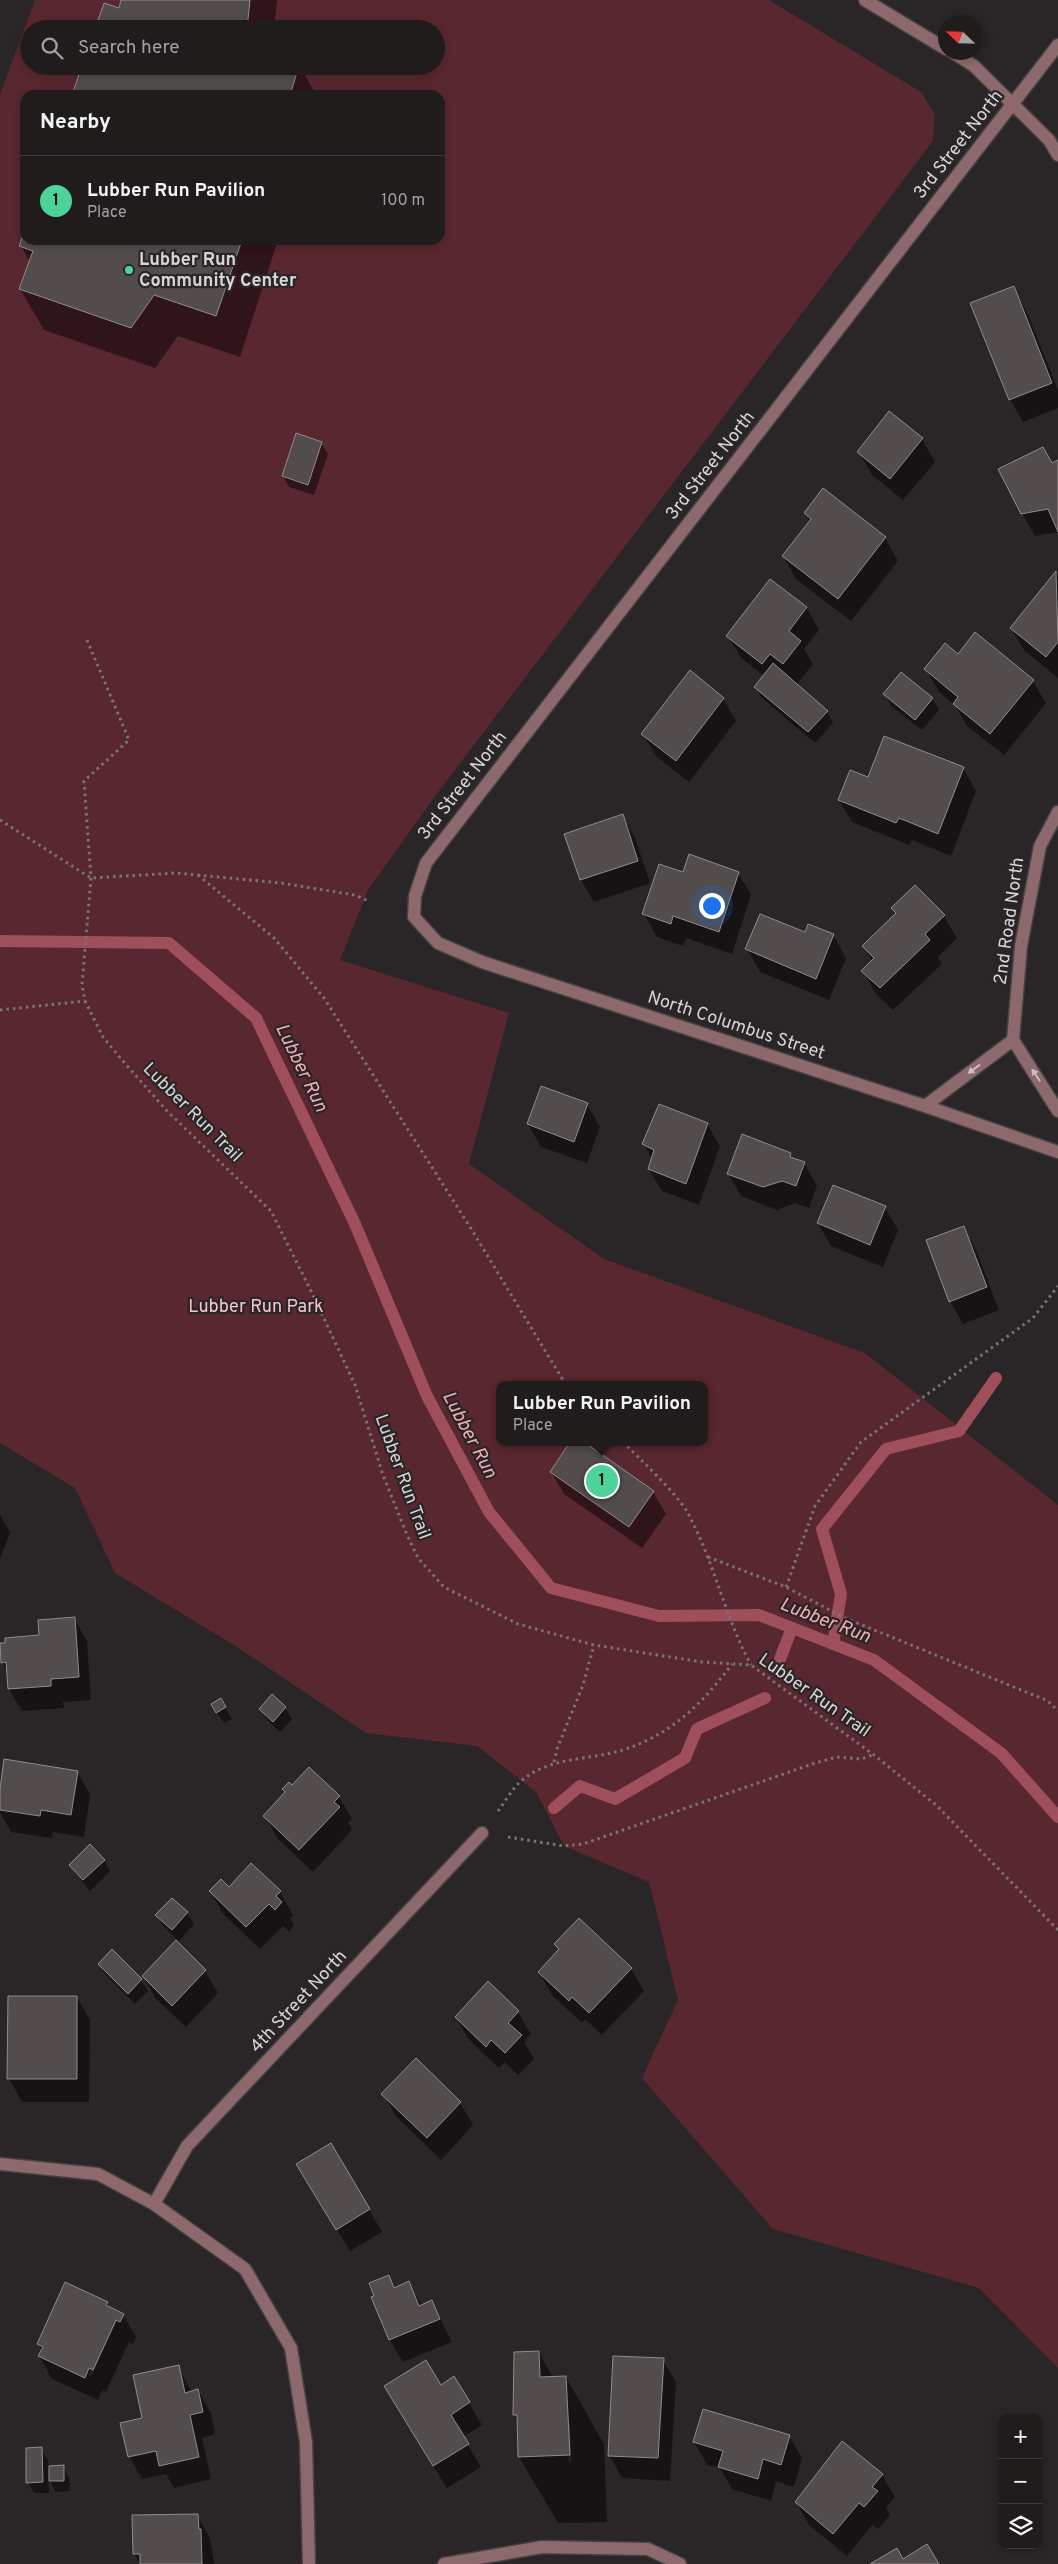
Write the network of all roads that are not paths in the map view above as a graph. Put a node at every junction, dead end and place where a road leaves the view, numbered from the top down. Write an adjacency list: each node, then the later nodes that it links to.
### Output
1 (865, 0): 2 (street)
2 (938, 44)
3 (1058, 45): 5 (street, 3rd Street North)
4 (965, 60): 5 (street)
5 (1013, 105): 6 (street); 8 (street, 3rd Street North)
6 (1058, 156)
7 (1058, 812): 9 (street, 2nd Road North)
8 (414, 918): 10 (street, North Columbus Street)
9 (1013, 1040): 10 (street, one-way to 10); 11 (street, one-way to 9)
10 (925, 1106): 12 (street, North Columbus Street)
11 (1058, 1112)
12 (1058, 1152)
13 (482, 1833): 15 (street, 4th Street North)
14 (0, 2164): 15 (street)
15 (154, 2204): 16 (street)
16 (309, 2564)
17 (444, 2564): 18 (street)
18 (680, 2564)

